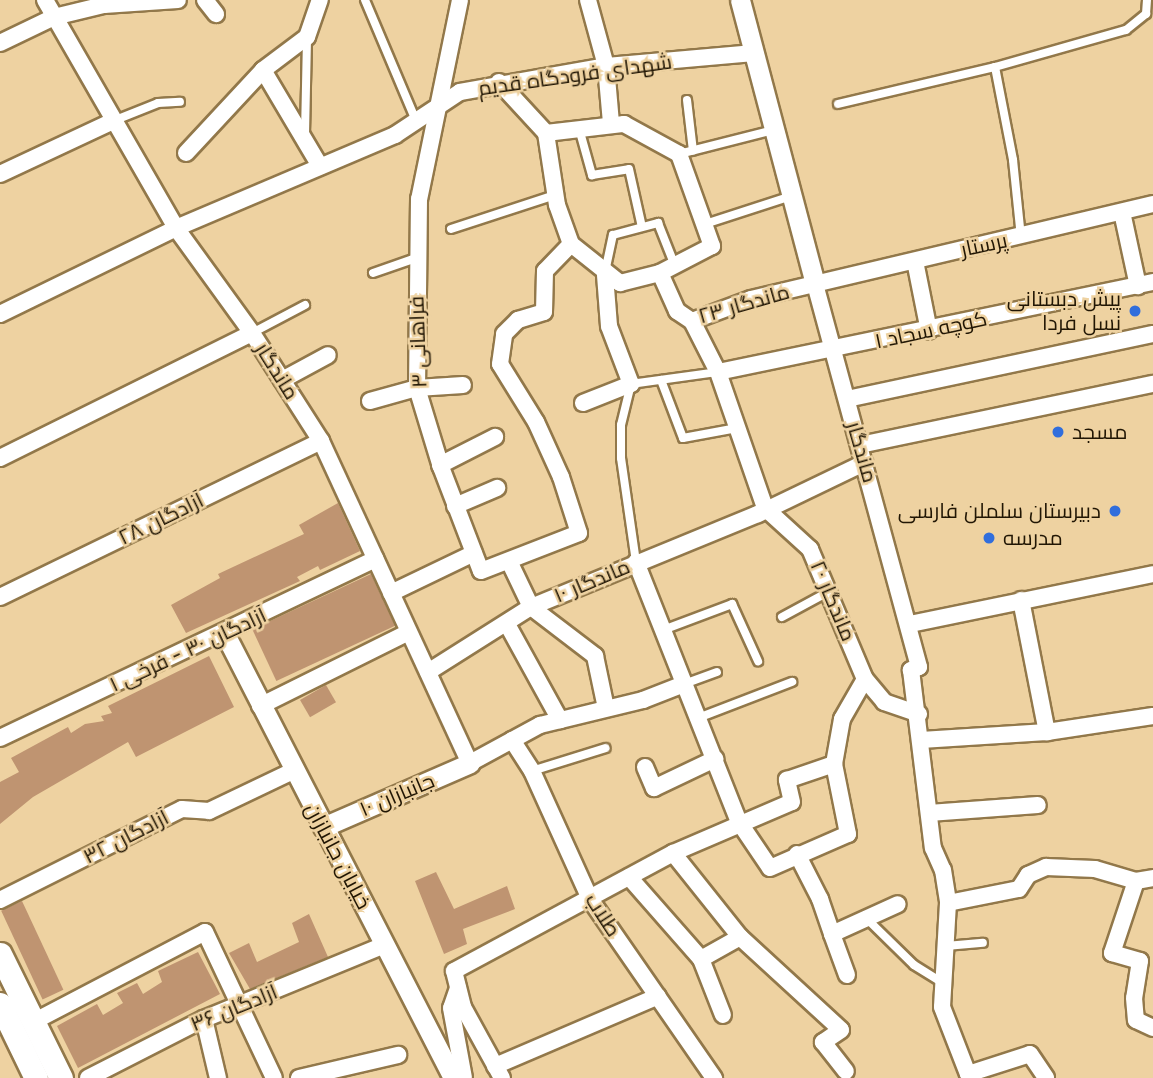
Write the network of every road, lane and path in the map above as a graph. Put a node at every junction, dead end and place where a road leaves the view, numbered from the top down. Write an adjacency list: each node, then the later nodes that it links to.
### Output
1 (45, 0): 11 (street, ماندگار)
2 (178, 0): 11 (street)
3 (205, 0): 10 (street)
4 (320, 0): 12 (street)
5 (365, 0): 24 (lane)
6 (460, 0): 22 (street, فراهانی ۳)
7 (587, 0): 15 (street)
8 (740, 0): 14 (street, ماندگار)
9 (1147, 0): 16 (lane)
10 (216, 14)
11 (54, 17): 13 (street); 23 (street, ماندگار)
12 (307, 37): 17 (street); 29 (lane)
13 (0, 43)
14 (754, 53): 15 (street, شهدای فرودگاه قدیم); 26 (street, ماندگار)
15 (606, 66): 18 (street, شهدای فرودگاه قدیم); 25 (street)
16 (995, 67): 21 (lane); 42 (lane)
17 (263, 70): 29 (street); 31 (street)
18 (499, 82): 22 (street, شهدای فرودگاه قدیم); 28 (street)
19 (687, 100): 30 (lane)
20 (180, 102): 23 (lane)
21 (838, 104)
22 (441, 105): 24 (street, شهدای فرودگاه قدیم); 44 (street, فراهانی ۳)
23 (113, 121): 33 (street); 40 (street, ماندگار)
24 (416, 121): 32 (street, شهدای فرودگاه قدیم)
25 (611, 122): 27 (street); 30 (street)
26 (774, 130): 30 (lane); 35 (street, ماندگار)
27 (580, 132): 28 (street); 39 (lane)
28 (547, 133): 34 (street)
29 (305, 137): 32 (street)
30 (686, 152): 38 (street)
31 (186, 153)
32 (320, 166): 40 (street, شهدای فرودگاه قدیم)
33 (0, 174)
34 (555, 195): 41 (lane); 43 (street)
35 (791, 196): 38 (lane); 50 (street, ماندگار)
36 (1153, 204): 37 (street, پرستار)
37 (1122, 212): 42 (street, پرستار); 51 (street)
38 (705, 224): 46 (street)
39 (642, 227): 46 (lane); 49 (lane)
40 (176, 228): 53 (street, شهدای فرودگاه قدیم); 56 (street, ماندگار)
41 (451, 229)
42 (1021, 237): 45 (street, پرستار)
43 (570, 244): 49 (street); 82 (street)
44 (416, 258): 47 (lane); 66 (street, فراهانی ۳)
45 (915, 261): 50 (street, پرستار); 55 (street)
46 (676, 267): 48 (street)
47 (373, 273)
48 (660, 273): 49 (street); 54 (street, ماندگار ۲۳)
49 (605, 275): 63 (street)
50 (815, 284): 54 (street, ماندگار ۲۳); 58 (street, ماندگار)
51 (1146, 284): 55 (street, کوچه سجاد ۱)
52 (305, 305): 56 (lane)
53 (0, 314)
54 (692, 321): 60 (street, ماندگار ۲۰)
55 (929, 331): 58 (street, کوچه سجاد ۱)
56 (253, 332): 61 (street, ماندگار); 74 (street)
57 (1153, 334): 67 (street)
58 (832, 350): 60 (street, کوچه سجاد ۱); 67 (street, ماندگار)
59 (328, 355): 61 (street)
60 (718, 372): 62 (lane); 70 (street, ماندگار ۲۰)
61 (282, 380): 72 (street, ماندگار)
62 (660, 380): 63 (lane); 70 (lane)
63 (631, 384): 69 (street); 83 (lane)
64 (1153, 384): 73 (street)
65 (463, 385): 66 (street)
66 (417, 388): 68 (street); 76 (street, فراهانی ۳)
67 (847, 399): 73 (street, ماندگار)
68 (370, 401)
69 (583, 403)
70 (737, 428): 79 (street, ماندگار ۲۰)
71 (495, 437): 76 (street)
72 (321, 441): 81 (street, ماندگار); 87 (street, آزادگان ۲۸)
73 (860, 445): 75 (street, ماندگار)
74 (0, 458)
75 (864, 463): 79 (street, ماندگار ۱۰); 92 (street, ماندگار)
76 (440, 465): 78 (street, فراهانی ۳)
77 (497, 488): 78 (street)
78 (455, 506): 80 (street, فراهانی ۳)
79 (765, 508): 83 (street, ماندگار ۱۰); 85 (street, ماندگار ۲۰)
80 (474, 553): 82 (street, فراهانی ۳); 86 (street)
81 (375, 559): 86 (street, ماندگار); 95 (street, آزادگان ۳۰ - فرخی ۱)
82 (509, 561): 89 (street)
83 (636, 562): 89 (street, ماندگار ۱۰); 93 (street)
84 (1153, 574): 88 (street)
85 (831, 590): 90 (lane); 99 (street, ماندگار ۲۰)
86 (391, 593): 94 (street, ماندگار)
87 (0, 597)
88 (1021, 600): 92 (street); 108 (street)
89 (531, 607): 91 (street, ماندگار ۱۰); 103 (street)
90 (782, 617)
91 (507, 624): 97 (street, ماندگار ۱۰); 107 (street)
92 (910, 624): 104 (street, ماندگار)
93 (663, 629): 96 (lane); 101 (street)
94 (408, 632): 97 (street, ماندگار); 102 (street)
95 (225, 634): 102 (street, خیابان جانبازان); 109 (street, آزادگان ۳۰ - فرخی ۱)
96 (758, 661)
97 (428, 672): 114 (street, ماندگار)
98 (717, 672): 101 (lane)
99 (865, 679): 104 (street, ماندگار ۲۰); 115 (street)
100 (792, 682): 106 (lane)
101 (684, 684): 103 (street); 106 (street)
102 (260, 706): 117 (street, خیابان جانبازان)
103 (607, 708): 107 (street)
104 (919, 714): 111 (street, ماندگار)
105 (1153, 716): 108 (street)
106 (698, 718): 113 (street)
107 (560, 720): 110 (street)
108 (1048, 732): 111 (street)
109 (0, 738)
110 (512, 740): 114 (street); 118 (street, طلاب)
111 (921, 740): 120 (street, ماندگار)
112 (606, 748): 118 (lane)
113 (715, 759): 116 (street); 121 (street)
114 (470, 763): 122 (street, جانبازان ۱۰)
115 (834, 764): 121 (street); 124 (street)
116 (645, 767)
117 (293, 771): 122 (street, خیابان جانبازان); 129 (street, آزادگان ۳۲)
118 (532, 771): 128 (street, طلاب)
119 (1038, 805): 120 (street)
120 (929, 813): 130 (street, ماندگار)
121 (739, 822): 123 (street); 124 (street)
122 (323, 827): 136 (street, خیابان جانبازان)
123 (673, 853): 125 (street); 134 (street)
124 (797, 854): 133 (street)
125 (629, 877): 128 (street); 139 (street)
126 (1153, 878): 127 (street)
127 (1136, 881): 130 (street); 149 (street)
128 (590, 899): 142 (street); 143 (street, طلاب)
129 (0, 900)
130 (948, 903): 137 (street, ماندگار)
131 (898, 904): 132 (street)
132 (864, 916): 133 (street); 141 (lane)
133 (832, 934): 140 (street)
134 (740, 937): 139 (street); 151 (street)
135 (983, 943): 137 (lane)
136 (384, 946): 144 (street, آزادگان ۳۶); 159 (street, خیابان جانبازان)
137 (946, 946): 141 (street, ماندگار)
138 (0, 954): 148 (main road)
139 (701, 959): 145 (street)
140 (847, 975)
141 (941, 982): 162 (street, ماندگار)
142 (458, 988): 152 (street); 160 (street)
143 (657, 996): 152 (street); 161 (street, طلاب)
144 (239, 1007): 147 (street, آزادگان ۳۶); 148 (street); 157 (street)
145 (723, 1015)
146 (3, 1018): 153 (main road)
147 (204, 1018): 155 (street, آزادگان ۳۶); 156 (street)
148 (33, 1021): 154 (main road)
149 (1153, 1028)
150 (398, 1055): 158 (street)
151 (846, 1071)
152 (499, 1072)
153 (36, 1078)
154 (61, 1078)
155 (88, 1078)
156 (218, 1078)
157 (274, 1078)
158 (299, 1078)
159 (453, 1078)
160 (464, 1078)
161 (714, 1078)
162 (1046, 1078)

